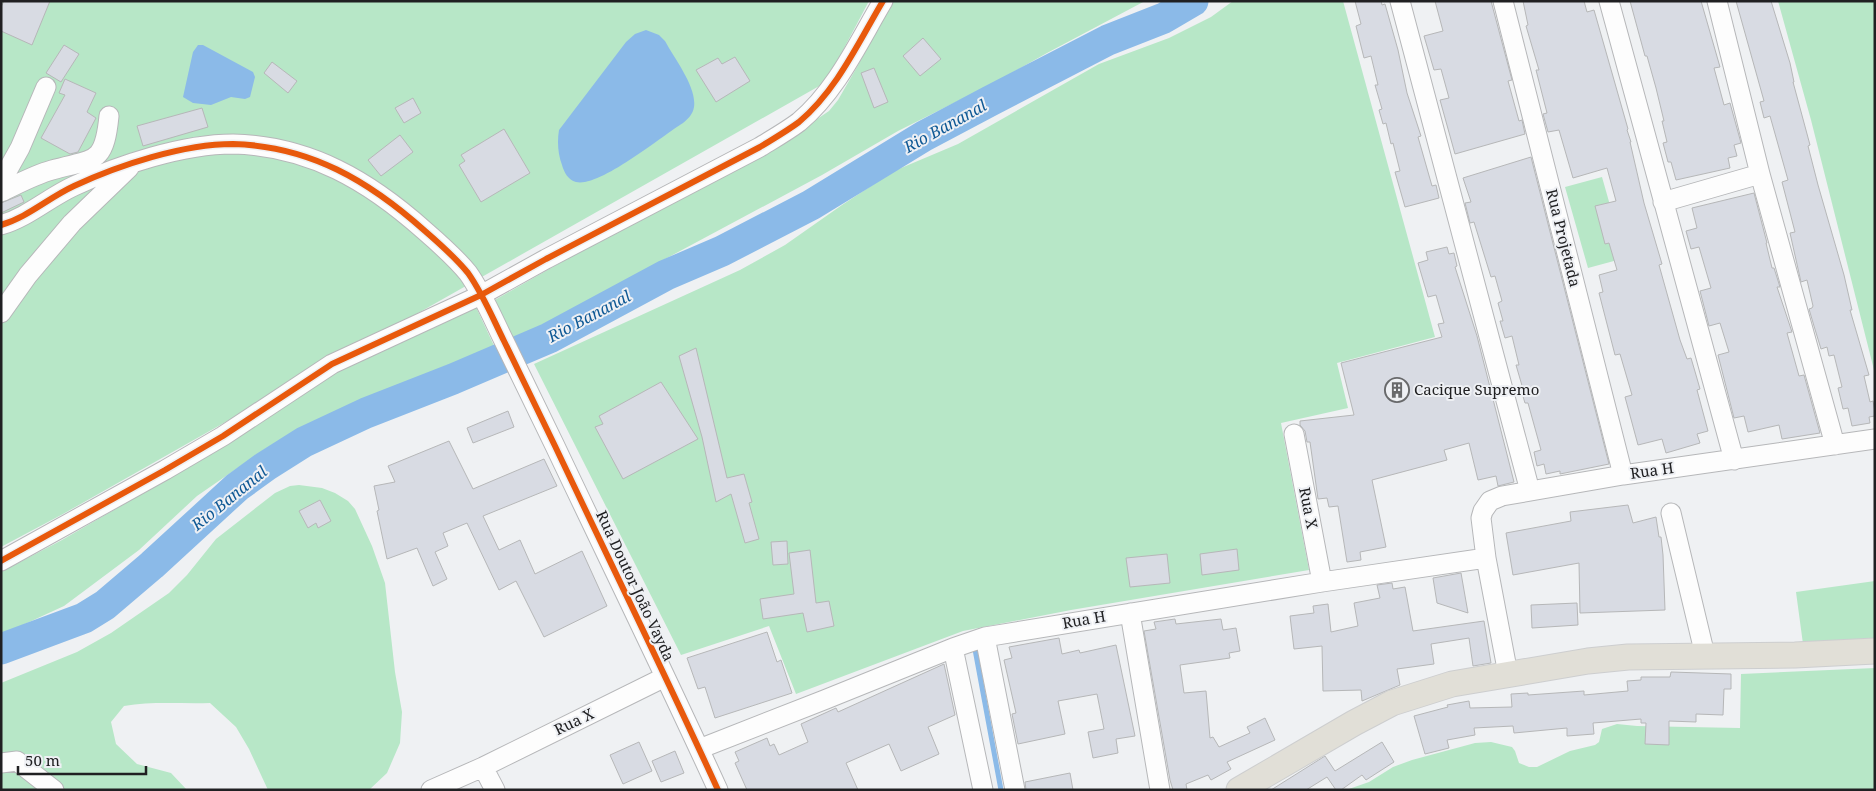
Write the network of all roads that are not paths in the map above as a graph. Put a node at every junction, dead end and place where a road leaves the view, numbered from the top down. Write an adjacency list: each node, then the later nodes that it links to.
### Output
1 (882, 1): 14 (street)
2 (1400, 1): 21 (street)
3 (1503, 1): 20 (street, Rua Projetada)
4 (1610, 1): 12 (street)
5 (1717, 1): 9 (street)
6 (46, 87): 10 (street)
7 (109, 116): 11 (street)
8 (135, 162): 13 (street, Rua Doutor João Vayda); 14 (street, Rua Doutor João Vayda); 15 (street)
9 (1760, 174): 12 (street); 18 (street)
10 (1, 182)
11 (1, 192)
12 (1663, 202): 19 (street)
13 (1, 225)
14 (481, 295): 24 (street); 32 (street, Rua Doutor João Vayda)
15 (1, 313)
16 (1294, 434): 25 (street, Rua X)
17 (1875, 439): 18 (street, Rua H)
18 (1835, 445): 19 (street, Rua H)
19 (1734, 460): 20 (street, Rua H)
20 (1624, 475): 21 (street, Rua H)
21 (1530, 491): 23 (street, Rua H)
22 (1671, 513): 30 (street)
23 (1486, 558): 25 (street, Rua H); 31 (street, Rua H)
24 (1, 561)
25 (1322, 582): 26 (street, Rua H)
26 (1130, 612): 27 (street, Rua H); 42 (street)
27 (985, 637): 28 (street, Rua H); 41 (street)
28 (953, 648): 33 (street, Rua H); 40 (street)
29 (1875, 651): 30 (main road)
30 (1705, 655): 31 (main road)
31 (1508, 674): 43 (main road)
32 (665, 677): 33 (street, Rua Doutor João Vayda); 35 (street, Rua X)
33 (699, 749): 39 (street, Rua Doutor João Vayda)
34 (1, 763): 36 (street)
35 (483, 767): 37 (street, Rua X); 38 (street)
36 (54, 790)
37 (430, 790)
38 (495, 790)
39 (718, 790)
40 (983, 790)
41 (1014, 790)
42 (1160, 790)
43 (1239, 790)

